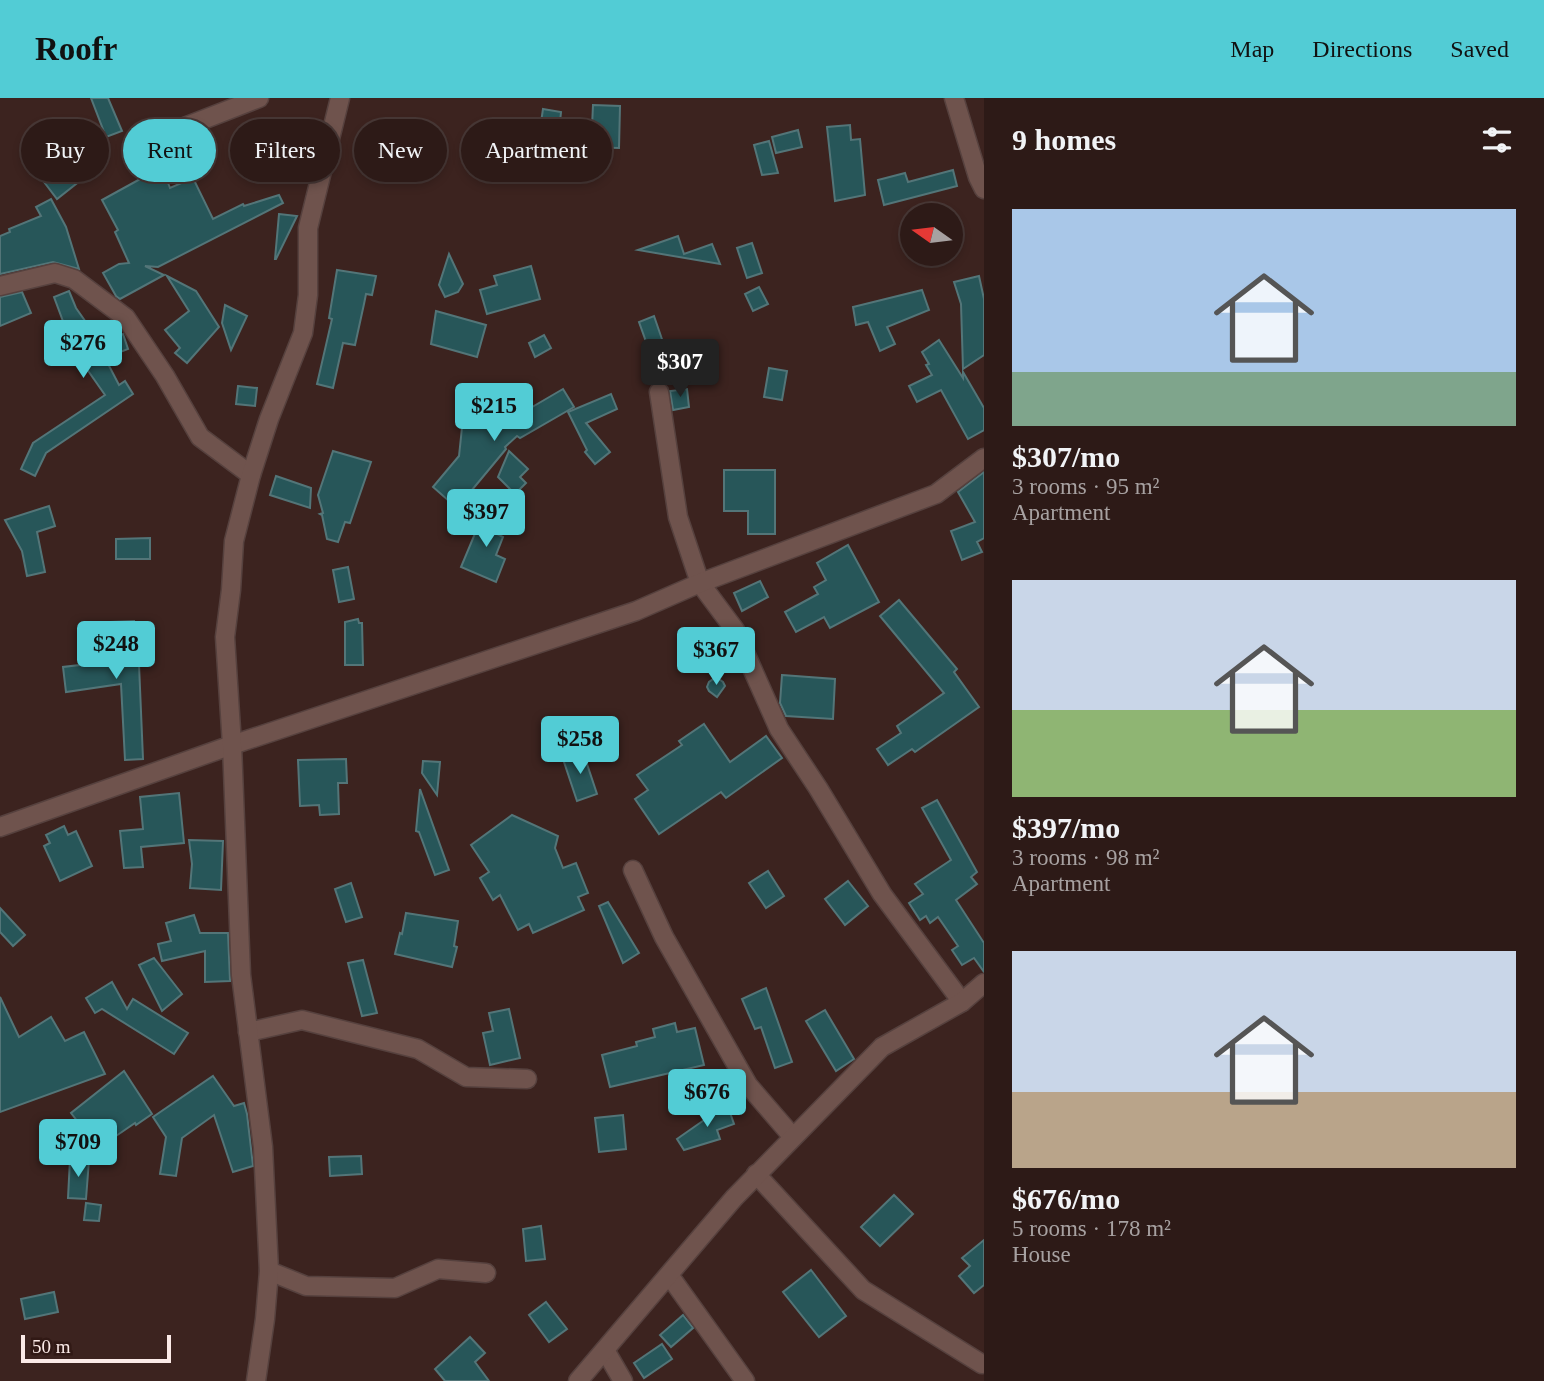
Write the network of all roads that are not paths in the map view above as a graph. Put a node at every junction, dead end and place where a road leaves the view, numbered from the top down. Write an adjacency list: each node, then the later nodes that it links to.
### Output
1 (259, 98): 4 (street)
2 (340, 98): 9 (street)
3 (954, 98): 5 (street)
4 (205, 119)
5 (984, 189)
6 (0, 286): 9 (street)
7 (659, 391): 10 (street)
8 (984, 458): 10 (street)
9 (251, 475): 11 (street)
10 (700, 583): 11 (street); 15 (street)
11 (232, 746): 12 (street); 16 (street)
12 (0, 827)
13 (633, 870): 18 (street)
14 (984, 983): 15 (street)
15 (962, 1002): 18 (street)
16 (248, 1032): 17 (street); 20 (street)
17 (527, 1079)
18 (792, 1136): 19 (street)
19 (756, 1174): 22 (street); 24 (street)
20 (269, 1271): 21 (street); 25 (street)
21 (486, 1273)
22 (668, 1275): 23 (street); 28 (street)
23 (605, 1350): 26 (street); 27 (street)
24 (982, 1364)
25 (256, 1381)
26 (578, 1381)
27 (623, 1381)
28 (745, 1381)

